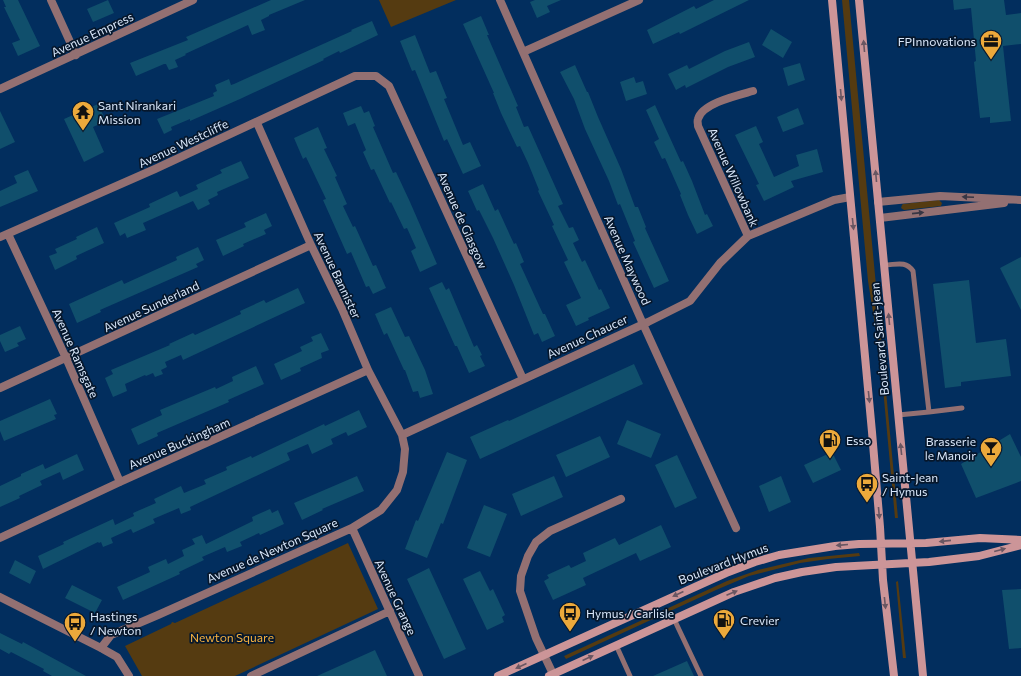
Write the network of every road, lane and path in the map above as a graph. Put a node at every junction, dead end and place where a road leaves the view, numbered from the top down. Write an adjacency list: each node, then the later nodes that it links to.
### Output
1 (51, 0): 8 (street)
2 (193, 0): 8 (street, Avenue Empress)
3 (500, 0): 7 (street, Avenue Maywood)
4 (639, 0): 7 (street)
5 (832, 0): 13 (main road, Boulevard Saint-Jean, one-way to 13)
6 (859, 0): 15 (main road, Boulevard Saint-Jean, one-way to 6)
7 (523, 52): 22 (street, Avenue Maywood)
8 (76, 55): 10 (street, Avenue Empress)
9 (376, 76): 12 (street, Avenue Westcliffe); 25 (street, Avenue de Glasgow)
10 (0, 89)
11 (753, 91): 18 (street, Avenue Willowbank)
12 (257, 123): 17 (street, Avenue Westcliffe); 20 (street, Avenue Bannister)
13 (850, 197): 18 (street, Avenue Chaucer); 38 (main road, Boulevard Saint-Jean, one-way to 38)
14 (1021, 201): 15 (street, one-way to 15); 16 (street, one-way to 14)
15 (878, 202): 16 (main road, Boulevard Saint-Jean)
16 (880, 218): 21 (main road, Boulevard Saint-Jean)
17 (8, 234): 19 (street, Avenue Westcliffe); 23 (street, Avenue Ramsgate)
18 (748, 236): 22 (street, Avenue Chaucer)
19 (0, 237)
20 (311, 245): 23 (street, Avenue Sunderland); 24 (street, Avenue Bannister)
21 (884, 265): 28 (lane); 29 (main road, Boulevard Saint-Jean, one-way to 21)
22 (643, 324): 25 (street, Avenue Chaucer); 34 (street, Avenue Maywood)
23 (66, 358): 26 (street, Avenue Sunderland); 31 (street, Avenue Ramsgate)
24 (368, 370): 30 (street, Avenue Bannister); 31 (street, Avenue Buckingham)
25 (523, 379): 30 (street, Avenue Chaucer)
26 (0, 388)
27 (962, 408): 28 (lane)
28 (929, 412): 29 (lane)
29 (898, 415): 37 (main road, Boulevard Saint-Jean, one-way to 29)
30 (402, 435): 33 (street, Avenue de Newton Square)
31 (120, 482): 35 (street, Avenue Buckingham)
32 (621, 499): 47 (street)
33 (352, 528): 43 (street, Avenue Grange); 46 (street, Avenue de Newton Square)
34 (736, 528)
35 (0, 538)
36 (1021, 540): 37 (main road, Boulevard Hymus, one-way to 37)
37 (910, 543): 38 (main road, Boulevard Hymus); 40 (main road, Boulevard Saint-Jean)
38 (881, 544): 41 (main road, Boulevard Saint-Jean); 47 (main road, Boulevard Hymus, one-way to 47)
39 (1021, 545): 40 (main road, one-way to 39)
40 (912, 563): 41 (main road); 56 (main road, Boulevard Saint-Jean)
41 (882, 564): 44 (main road, one-way to 41); 55 (main road, Boulevard Saint-Jean, one-way to 55)
42 (0, 597): 46 (street)
43 (390, 611): 49 (street); 50 (street, Avenue Grange)
44 (674, 619): 45 (main road); 54 (lane)
45 (616, 645): 52 (main road, one-way to 45); 53 (lane)
46 (101, 648): 48 (street)
47 (544, 655): 51 (main road, Boulevard Hymus, one-way to 51); 52 (street)
48 (130, 676)
49 (251, 676)
50 (419, 676)
51 (498, 676)
52 (552, 676)
53 (630, 676)
54 (701, 676)
55 (894, 676)
56 (923, 676)

